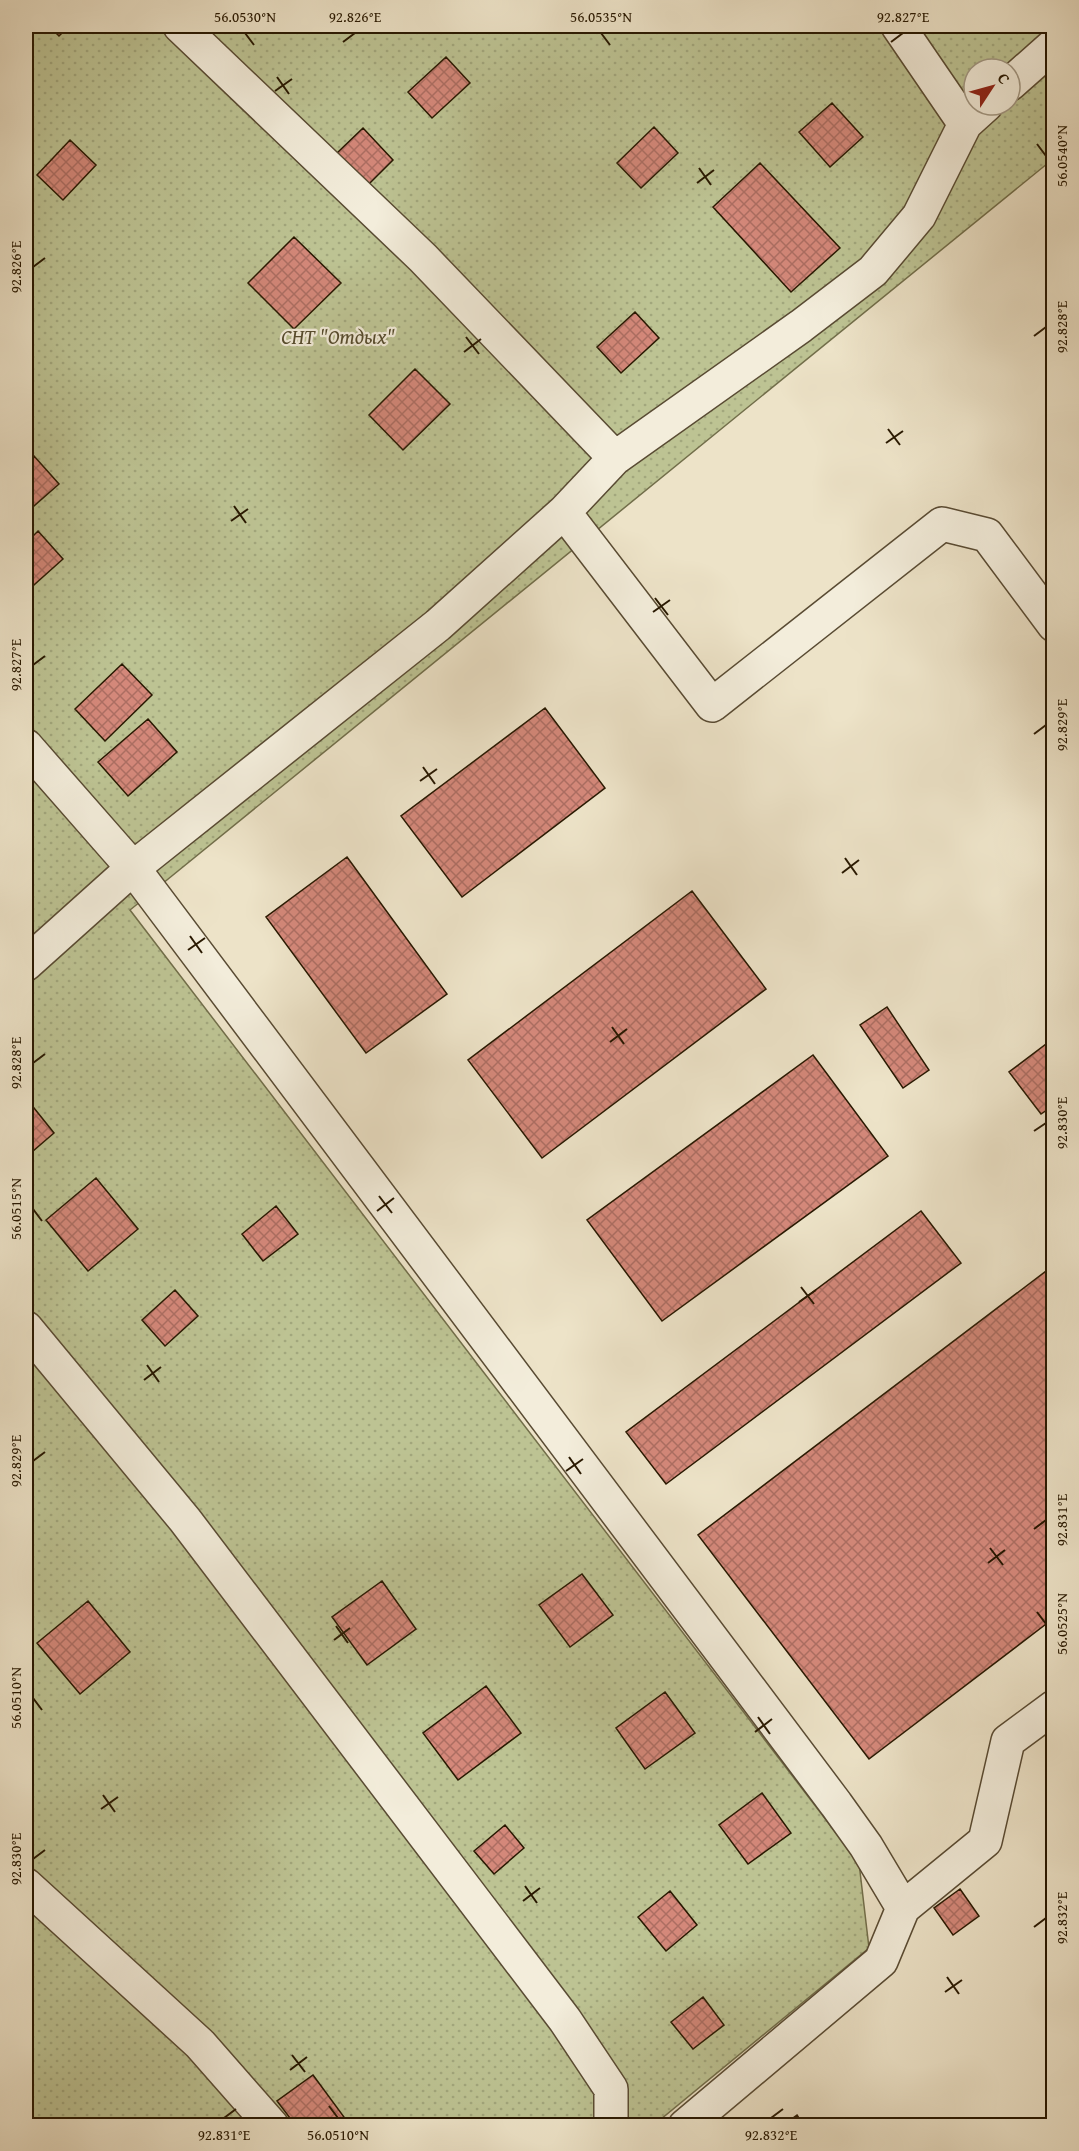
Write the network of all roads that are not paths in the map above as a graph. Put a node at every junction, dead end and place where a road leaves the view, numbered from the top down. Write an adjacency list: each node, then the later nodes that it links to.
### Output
1 (180, 26): 7 (lane)
2 (898, 26): 5 (lane)
3 (1053, 45): 4 (lane)
4 (1022, 73)
5 (962, 99)
6 (973, 117): 7 (lane)
7 (615, 458): 8 (lane)
8 (564, 512): 9 (lane); 11 (lane)
9 (1053, 625)
10 (26, 746): 11 (lane)
11 (134, 868): 12 (lane); 16 (lane)
12 (26, 964)
13 (26, 1328): 18 (lane)
14 (1053, 1707): 16 (lane)
15 (26, 1885): 17 (lane)
16 (903, 1908): 19 (lane)
17 (272, 2126)
18 (610, 2126)
19 (685, 2126)

